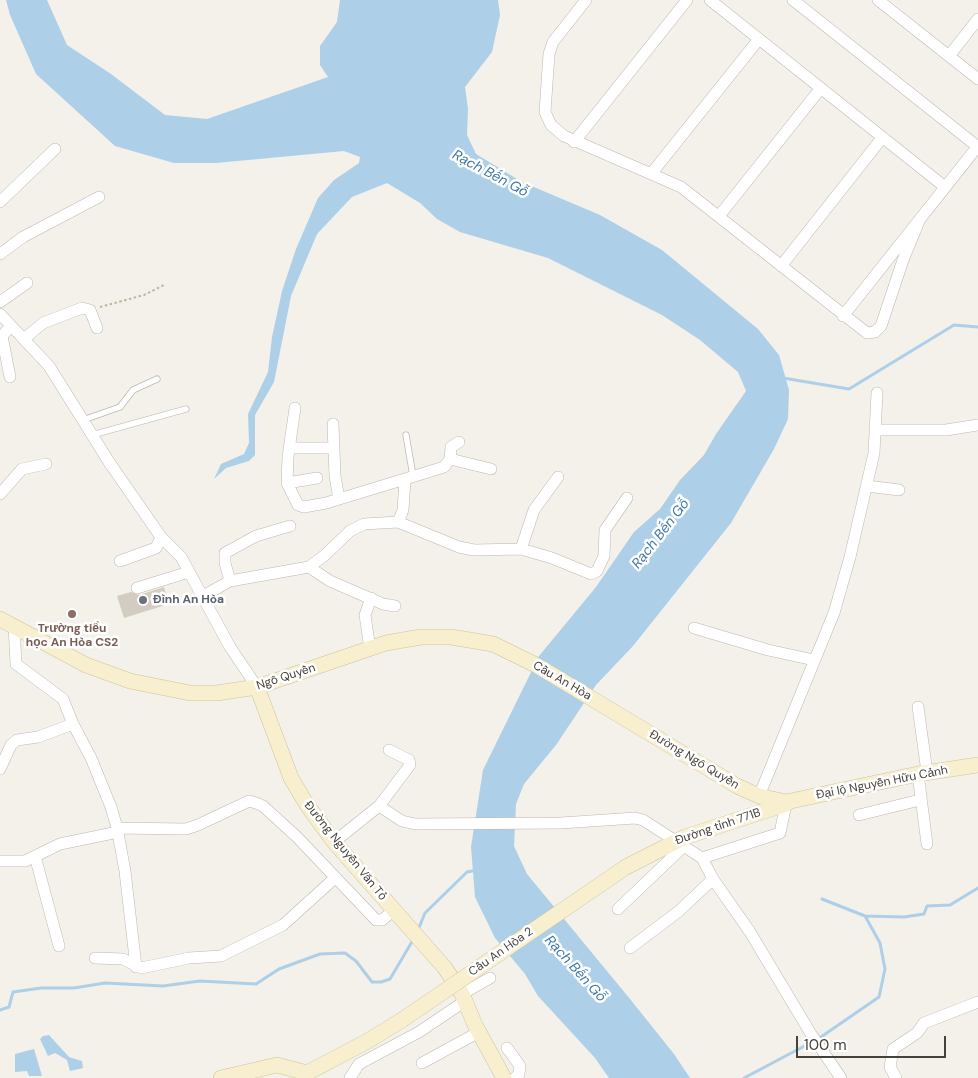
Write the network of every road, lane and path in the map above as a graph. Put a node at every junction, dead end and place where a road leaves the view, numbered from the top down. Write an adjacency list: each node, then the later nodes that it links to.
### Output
1 (586, 0): 12 (street)
2 (687, 0): 12 (street)
3 (710, 0): 7 (street)
4 (792, 0): 13 (street)
5 (878, 0): 8 (street)
6 (978, 19): 8 (street)
7 (759, 39): 10 (street); 15 (street)
8 (949, 56): 9 (street)
9 (978, 78)
10 (820, 88): 11 (street); 19 (street)
11 (882, 138): 16 (street); 22 (street)
12 (574, 142): 15 (street)
13 (978, 146): 16 (street)
14 (56, 149): 18 (street)
15 (651, 174): 19 (street)
16 (945, 187): 20 (street)
17 (99, 197): 21 (street)
18 (0, 202)
19 (719, 216): 22 (street)
20 (920, 219): 28 (street); 28 (street)
21 (0, 254)
22 (781, 266): 28 (street)
23 (27, 283): 25 (street)
24 (164, 285): 26 (path)
25 (0, 302)
26 (90, 310): 30 (street); 31 (street)
27 (0, 314): 29 (street)
28 (843, 316)
29 (12, 326): 31 (street); 32 (street)
30 (98, 328)
31 (24, 339): 37 (street)
32 (10, 377)
33 (157, 379): 37 (lane)
34 (877, 393): 40 (street)
35 (295, 408): 44 (street)
36 (186, 409): 41 (lane)
37 (83, 420): 41 (street)
38 (333, 424): 45 (street)
39 (978, 425): 40 (street)
40 (877, 430): 53 (street)
41 (92, 435): 60 (street)
42 (406, 435): 49 (lane)
43 (459, 442): 46 (street)
44 (289, 448): 45 (street); 52 (street)
45 (333, 448): 57 (street)
46 (450, 459): 48 (street); 49 (street)
47 (46, 464): 55 (street)
48 (491, 469)
49 (409, 477): 57 (street); 58 (street)
50 (558, 477): 61 (street)
51 (317, 478): 52 (street)
52 (288, 483): 57 (street)
53 (867, 486): 54 (street); 74 (street)
54 (899, 490)
55 (0, 493)
56 (628, 498): 61 (street)
57 (339, 499)
58 (398, 522): 61 (street); 63 (street)
59 (290, 526): 65 (street)
60 (161, 537): 62 (street); 64 (street)
61 (521, 549)
62 (120, 561)
63 (308, 567): 65 (street); 68 (street)
64 (189, 572): 66 (street); 67 (street)
65 (230, 581): 67 (street)
66 (137, 588)
67 (202, 596): 75 (street)
68 (371, 598): 69 (street); 73 (street)
69 (395, 606)
70 (7, 622): 75 (street, Ngô Quyền); 78 (street)
71 (694, 628): 74 (street)
72 (493, 644): 73 (street, Ngô Quyền); 77 (street, Cầu An Hòa)
73 (370, 649): 75 (street, Ngô Quyền)
74 (814, 660): 83 (street)
75 (257, 688): 89 (street, Đường Nguyễn Văn Tỏ)
76 (918, 706): 82 (street)
77 (629, 721): 83 (street, Đường Ngô Quyền)
78 (73, 724): 81 (street); 88 (street)
79 (389, 750): 86 (street)
80 (978, 765): 82 (street, Đại lộ Nguyễn Hữu Cảnh)
81 (0, 769)
82 (922, 773): 84 (street); 85 (street, Đại lộ Nguyễn Hữu Cảnh)
83 (759, 796): 85 (street, Đường tỉnh 771B)
84 (920, 800): 87 (street); 91 (street)
85 (786, 803): 90 (street, Đường tỉnh 771B); 93 (street)
86 (380, 806): 89 (street); 90 (street)
87 (859, 815)
88 (117, 830): 92 (street); 96 (street); 103 (street)
89 (334, 842): 99 (street, Đường Nguyễn Văn Tỏ)
90 (680, 843): 93 (street); 95 (street, Đường tỉnh 771B); 98 (street)
91 (928, 844)
92 (35, 856): 94 (street); 100 (street)
93 (702, 858): 97 (street)
94 (0, 860)
95 (626, 867): 110 (street, Cầu An Hòa 2, bridge)
96 (335, 878): 99 (street); 103 (street)
97 (713, 879): 101 (street); 114 (street)
98 (618, 909)
99 (393, 911): 105 (street, Đường Nguyễn Văn Tỏ)
100 (59, 946)
101 (630, 948)
102 (95, 958): 103 (street)
103 (136, 967)
104 (490, 978): 105 (street)
105 (464, 997): 107 (street); 113 (street)
106 (978, 1002): 115 (street)
107 (479, 1032): 109 (street); 111 (street)
108 (508, 1048): 111 (street)
109 (422, 1063)
110 (306, 1076): 112 (street)
111 (505, 1077)
112 (221, 1078)
113 (350, 1078)
114 (841, 1078)
115 (896, 1078)

